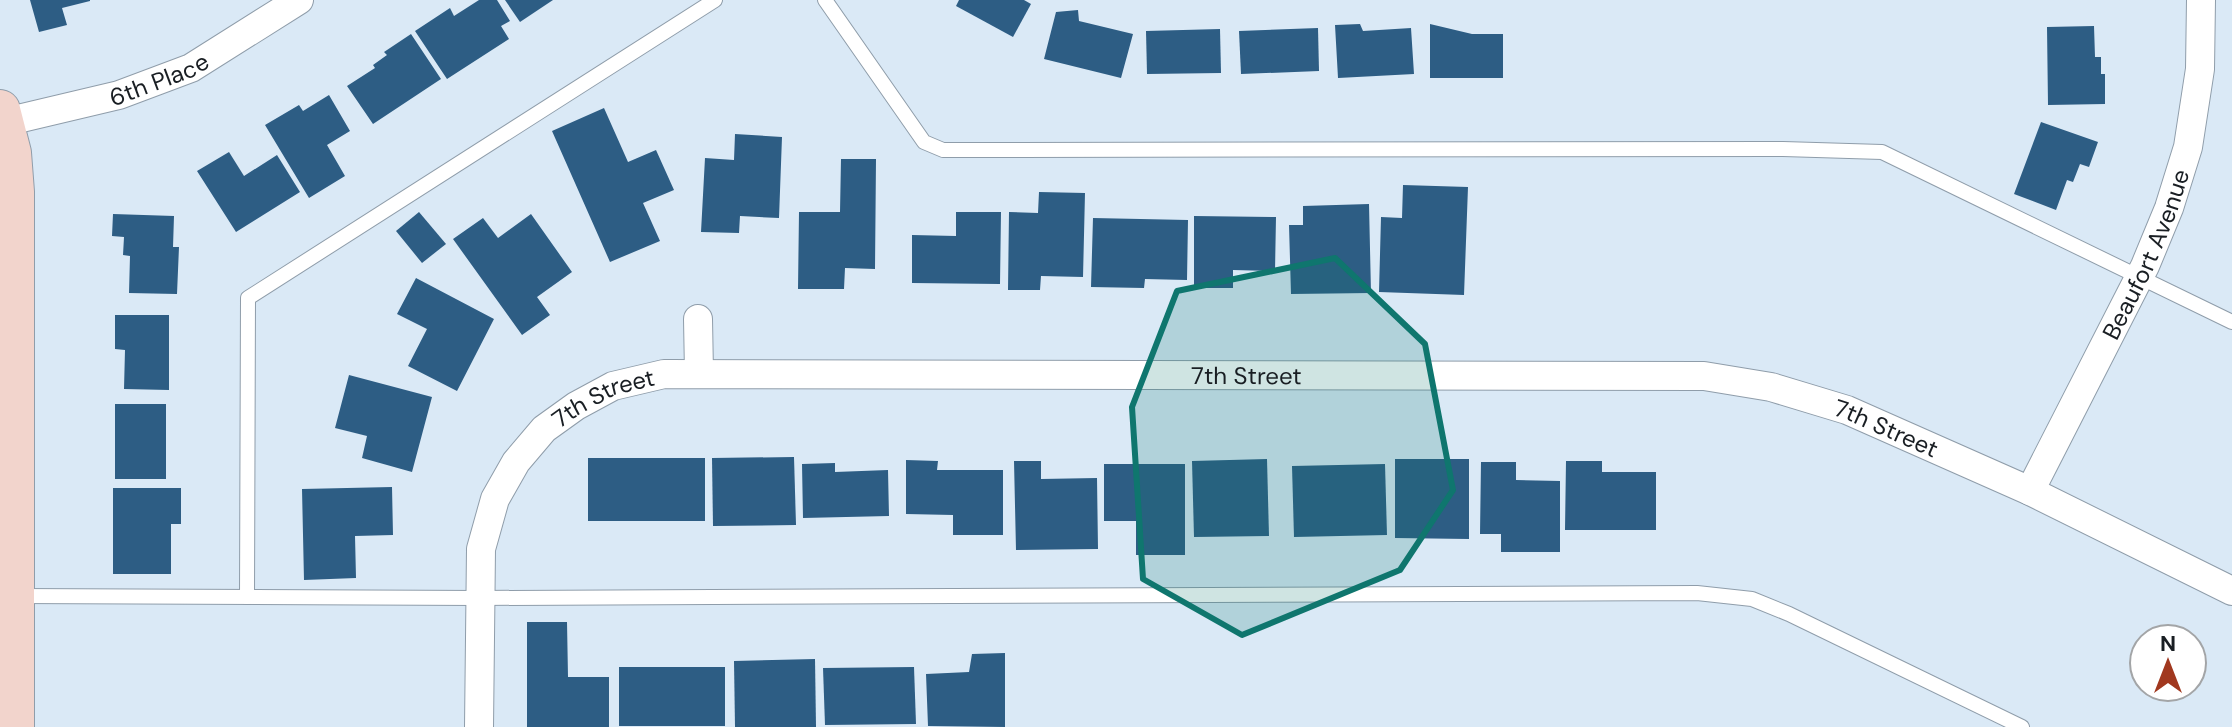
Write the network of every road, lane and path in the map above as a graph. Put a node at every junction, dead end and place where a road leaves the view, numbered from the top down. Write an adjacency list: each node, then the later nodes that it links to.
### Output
1 (299, 0): 5 (street, 6th Place)
2 (715, 0): 13 (lane)
3 (825, 0): 6 (lane)
4 (2201, 0): 6 (street, Beaufort Avenue)
5 (2, 116): 12 (street)
6 (2139, 277): 8 (lane); 10 (street, Beaufort Avenue)
7 (698, 319): 9 (street)
8 (2232, 322)
9 (699, 373): 10 (street, 7th Street); 14 (street, 7th Street)
10 (2030, 491): 11 (street, 7th Street)
11 (2232, 591)
12 (7, 595): 13 (lane); 15 (street)
13 (247, 597): 14 (lane)
14 (479, 598): 16 (street, 7th Street); 17 (lane)
15 (14, 727)
16 (479, 727)
17 (2022, 727)

